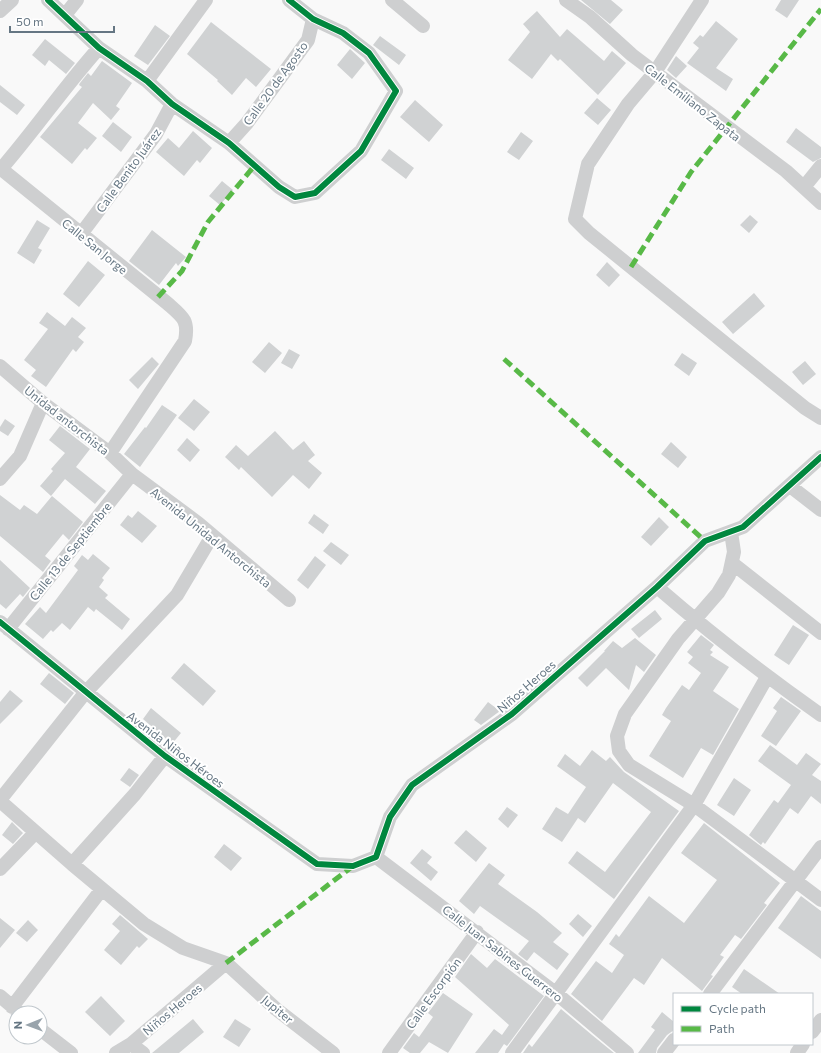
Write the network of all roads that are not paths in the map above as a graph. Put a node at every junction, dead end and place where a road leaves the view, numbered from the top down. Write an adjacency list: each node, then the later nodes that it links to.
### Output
1 (12, 0): 9 (street)
2 (48, 0): 10 (street)
3 (77, 0): 10 (street)
4 (206, 0): 15 (street)
5 (289, 0): 11 (street)
6 (392, 0): 12 (street)
7 (566, 0): 14 (street, Calle Emiliano Zapata)
8 (702, 0): 14 (street)
9 (0, 11)
10 (65, 15): 13 (street)
11 (313, 19): 17 (street, Calle 20 de Agosto); 17 (street)
12 (423, 26)
13 (99, 48): 15 (street); 19 (street)
14 (655, 72): 20 (street, Calle Emiliano Zapata); 25 (street)
15 (147, 81): 16 (street)
16 (172, 104): 17 (street); 22 (street, Calle Benito Juárez)
17 (229, 143)
18 (821, 166): 20 (street)
19 (0, 169): 22 (street, Calle San Jorge)
20 (804, 187): 21 (street, Calle Emiliano Zapata)
21 (821, 203)
22 (81, 234): 26 (street, Calle San Jorge)
23 (0, 366): 24 (street, Unidad antorchista)
24 (43, 403): 26 (street, Unidad antorchista); 29 (street)
25 (821, 418)
26 (110, 453): 28 (street, Unidad antorchista)
27 (821, 456): 30 (street, Niños Heroes)
28 (132, 474): 33 (street, Avenida Unidad Antorchista); 38 (street, Calle 13 de Septiembre)
29 (0, 479)
30 (790, 486): 31 (street); 32 (street, Niños Heroes)
31 (821, 510)
32 (731, 532): 34 (street); 35 (street, Niños Heroes)
33 (212, 536): 36 (street, Avenida Unidad Antorchista); 41 (street)
34 (732, 563): 37 (street); 39 (street)
35 (657, 587): 37 (street); 48 (street, Niños Heroes)
36 (289, 600)
37 (695, 620): 40 (street); 45 (street)
38 (4, 625): 41 (street, Avenida Niños Héroes)
39 (821, 633)
40 (767, 677): 42 (street); 45 (street)
41 (86, 693): 43 (street, Avenida Niños Héroes); 44 (street)
42 (821, 715)
43 (165, 756): 48 (street, Avenida Niños Héroes); 49 (street)
44 (0, 800): 46 (street)
45 (694, 805): 51 (street); 57 (street)
46 (36, 833): 49 (street); 50 (street)
47 (821, 847): 51 (street)
48 (376, 857): 54 (street, Calle Juan Sabines Guerrero)
49 (72, 864): 52 (street)
50 (0, 869)
51 (797, 881): 53 (street); 56 (street)
52 (102, 889): 55 (street); 60 (street)
53 (821, 900)
54 (477, 932): 57 (street, Calle Juan Sabines Guerrero); 70 (street, Calle Escorpión)
55 (226, 963): 65 (street, Niños Heroes); 69 (street, Jupiter)
56 (711, 993)
57 (557, 994): 71 (street); 72 (street, Calle Juan Sabines Guerrero)
58 (0, 996): 59 (street)
59 (10, 1005)
60 (20, 1005)
61 (821, 1020): 62 (street)
62 (813, 1031)
63 (48, 1035): 66 (street)
64 (673, 1041): 73 (street)
65 (131, 1044): 67 (street, Niños Heroes); 68 (street)
66 (71, 1053)
67 (116, 1053)
68 (144, 1053)
69 (333, 1053)
70 (389, 1053)
71 (512, 1053)
72 (627, 1053)
73 (664, 1053)

